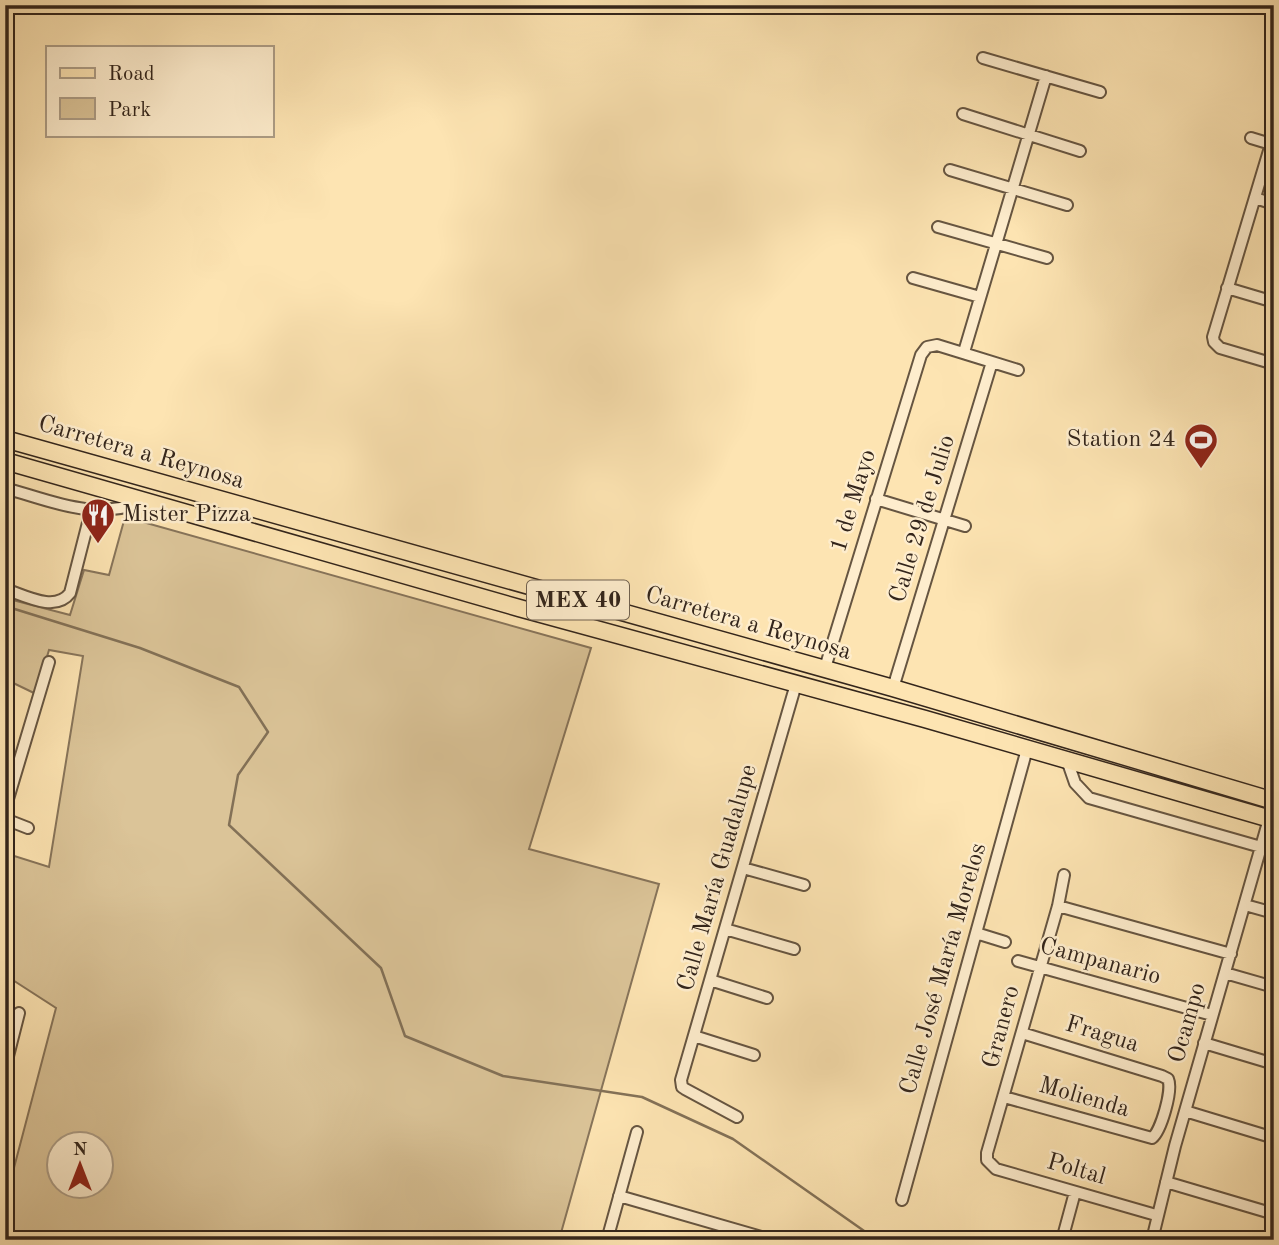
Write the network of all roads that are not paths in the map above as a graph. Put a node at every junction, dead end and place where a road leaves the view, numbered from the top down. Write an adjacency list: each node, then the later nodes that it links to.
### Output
1 (983, 58): 2 (street)
2 (1046, 76): 3 (street); 5 (street)
3 (1100, 92)
4 (963, 114): 5 (street)
5 (1029, 134): 8 (street); 10 (street)
6 (1251, 138): 7 (street)
7 (1272, 144): 11 (street)
8 (1080, 151)
9 (950, 170): 10 (street)
10 (1013, 189): 13 (street); 15 (street)
11 (1255, 198): 12 (street); 18 (street)
12 (1274, 204)
13 (1067, 205)
14 (937, 227): 15 (street)
15 (997, 244): 16 (street); 19 (street)
16 (1047, 258)
17 (913, 278): 19 (street)
18 (1227, 288): 20 (street); 23 (street)
19 (980, 297): 21 (street)
20 (1274, 302)
21 (964, 352): 22 (street); 28 (street, 1 de Mayo)
22 (992, 362): 24 (street); 31 (street, Calle 29 de Julio)
23 (1274, 364)
24 (1018, 370)
25 (5, 439): 33 (main road, Carretera a Reynosa / MEX 40)
26 (5, 461): 29 (main road, Carretera a Reynosa / MEX 40)
27 (5, 488): 30 (street)
28 (876, 499): 31 (street); 37 (street, 1 de Mayo)
29 (149, 501): 30 (street); 34 (main road, Carretera a Reynosa / MEX 40)
30 (91, 511): 35 (street)
31 (945, 520): 32 (street); 42 (street, Calle 29 de Julio)
32 (965, 526)
33 (318, 527): 34 (main road); 37 (main road, Carretera a Reynosa / MEX 40)
34 (311, 547): 38 (main road, Carretera a Reynosa / MEX 40)
35 (5, 589)
36 (49, 662): 50 (street)
37 (825, 668): 38 (main road); 39 (main road, Carretera a Reynosa / MEX 40)
38 (751, 671): 40 (main road, Carretera a Reynosa / MEX 40)
39 (875, 683): 41 (main road); 42 (main road, Carretera a Reynosa / MEX 40)
40 (796, 684): 41 (main road, Carretera a Reynosa / MEX 40); 55 (street, Calle María Guadalupe)
41 (814, 688): 44 (main road, Carretera a Reynosa / MEX 40)
42 (893, 688): 43 (main road, Carretera a Reynosa / MEX 40)
43 (916, 694): 44 (main road); 47 (main road, Carretera a Reynosa / MEX 40)
44 (925, 719): 45 (main road, Carretera a Reynosa / MEX 40)
45 (1027, 749): 46 (main road, Carretera a Reynosa / MEX 40); 62 (street, Calle José María Morelos)
46 (1067, 760): 48 (main road, Carretera a Reynosa / MEX 40); 54 (street)
47 (1205, 780): 48 (main road); 49 (main road, Carretera a Reynosa / MEX 40)
48 (1149, 785): 52 (main road, Carretera a Reynosa / MEX 40)
49 (1274, 801)
50 (5, 809)
51 (5, 819): 53 (street)
52 (1271, 820): 54 (street, Ocampo)
53 (28, 828)
54 (1261, 847): 58 (street, Ocampo)
55 (743, 868): 57 (street); 61 (street, Calle María Guadalupe)
56 (1065, 875): 59 (street, Granero)
57 (804, 886)
58 (1245, 905): 60 (street); 65 (street, Ocampo)
59 (1058, 906): 65 (street); 67 (street, Granero)
60 (1274, 914)
61 (725, 929): 64 (street); 69 (street, Calle María Guadalupe)
62 (976, 933): 63 (street); 90 (street, Calle José María Morelos)
63 (1005, 942)
64 (794, 949)
65 (1231, 954): 68 (street, Ocampo)
66 (1018, 961): 67 (street, Campanario)
67 (1040, 966): 73 (street, Campanario); 74 (street, Granero)
68 (1225, 973): 70 (street); 73 (street, Ocampo)
69 (710, 980): 71 (street); 75 (street, Calle María Guadalupe)
70 (1274, 987)
71 (767, 998)
72 (19, 1013): 79 (street)
73 (1212, 1015): 76 (street, Ocampo)
74 (1023, 1033): 80 (street, Granero); 85 (street, Fragua)
75 (694, 1035): 77 (street); 82 (street, Calle María Guadalupe)
76 (1204, 1043): 78 (street); 81 (street, Ocampo)
77 (754, 1055)
78 (1274, 1064)
79 (5, 1066)
80 (1004, 1097): 85 (street, Molienda); 86 (street, Granero)
81 (1185, 1111): 84 (street); 87 (street, Ocampo)
82 (737, 1117)
83 (636, 1132): 89 (street)
84 (1274, 1138)
85 (1152, 1139)
86 (987, 1160): 88 (street, Poltal)
87 (1166, 1182): 91 (street); 92 (street, Ocampo)
88 (1075, 1192): 92 (street, Poltal); 95 (street)
89 (619, 1196): 93 (street); 94 (street)
90 (902, 1200)
91 (1274, 1214)
92 (1157, 1215): 96 (street, Ocampo)
93 (607, 1240)
94 (772, 1240)
95 (1062, 1240)
96 (1152, 1240)

